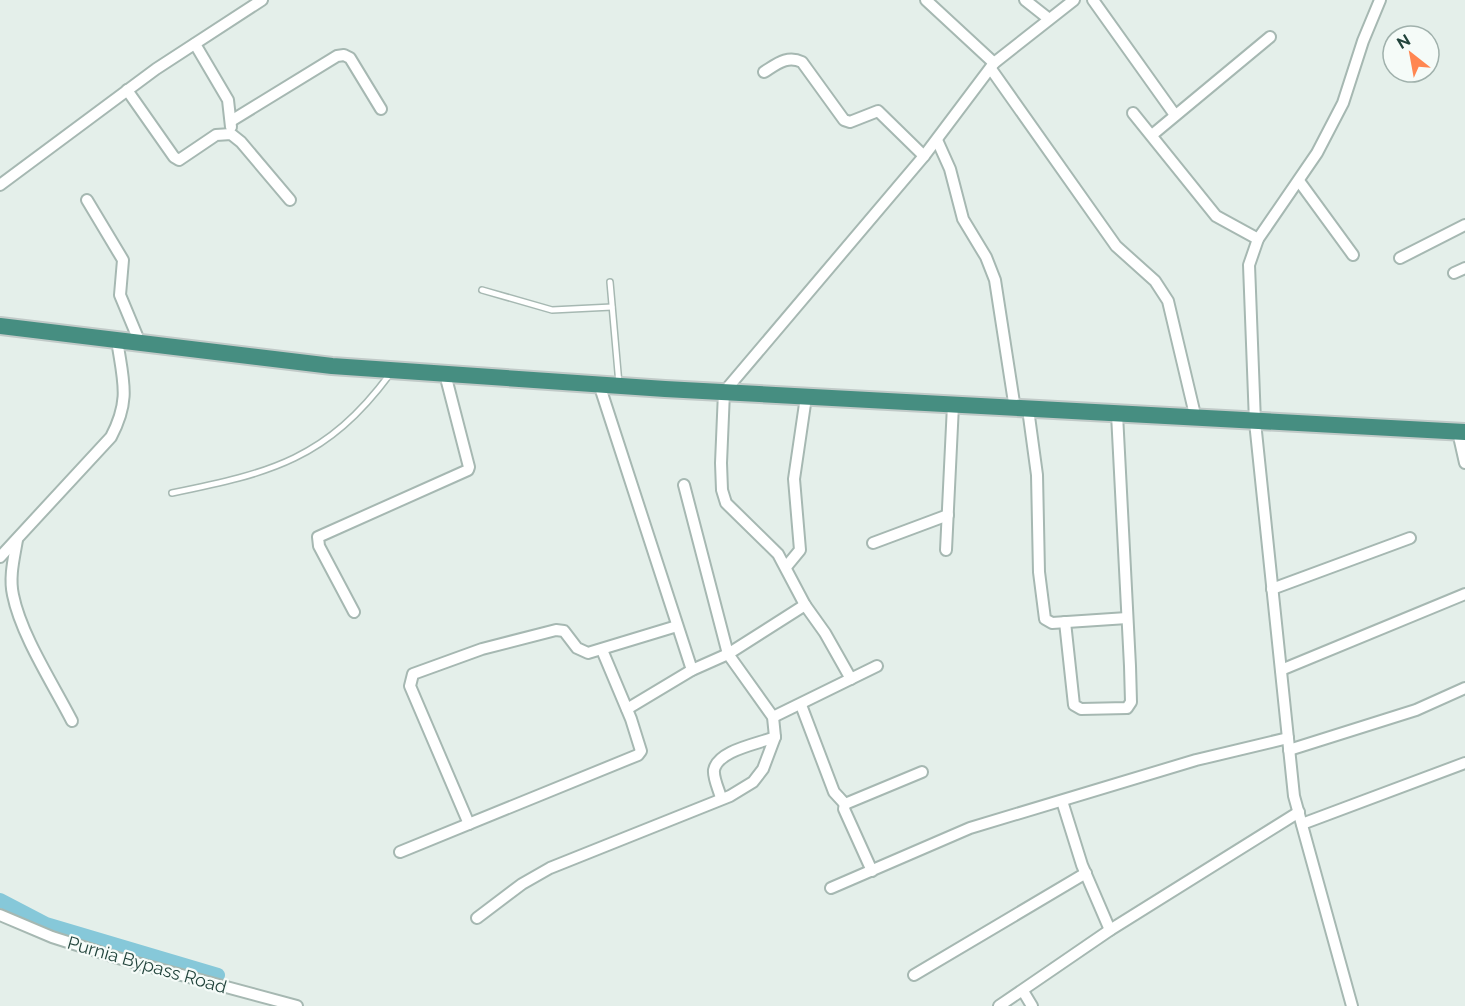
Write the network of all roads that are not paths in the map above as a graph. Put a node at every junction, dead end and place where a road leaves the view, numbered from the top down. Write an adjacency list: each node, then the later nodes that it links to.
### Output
1 (261, 0): 9 (street)
2 (926, 0): 10 (street)
3 (1025, 0): 7 (street)
4 (1074, 0): 7 (street)
5 (1093, 0): 15 (street)
6 (1380, 0): 21 (street)
7 (1049, 19): 10 (street)
8 (1270, 37): 15 (street)
9 (195, 44): 12 (street); 16 (street)
10 (993, 66): 19 (street); 46 (street)
11 (764, 72): 20 (street)
12 (127, 90): 17 (street); 22 (street)
13 (381, 109): 16 (street)
14 (1133, 113): 18 (street)
15 (1175, 115): 18 (street)
16 (231, 121): 17 (street)
17 (231, 134): 24 (street)
18 (1152, 135): 26 (street)
19 (937, 140): 20 (street); 44 (street)
20 (924, 156): 41 (street)
21 (1299, 181): 26 (street); 27 (street)
22 (0, 185)
23 (87, 200): 36 (street)
24 (290, 200)
25 (1465, 225): 28 (street)
26 (1258, 239): 47 (street)
27 (1353, 255)
28 (1400, 258)
29 (1465, 268): 30 (street)
30 (1454, 273)
31 (610, 282): 33 (lane)
32 (482, 290): 33 (lane)
33 (612, 307): 40 (lane)
34 (0, 326): 35 (highway)
35 (117, 340): 36 (highway); 54 (street)
36 (140, 343): 37 (highway)
37 (393, 370): 38 (highway); 51 (lane)
38 (445, 374): 39 (highway); 62 (street)
39 (599, 384): 40 (highway); 65 (street)
40 (620, 386): 41 (highway)
41 (724, 392): 42 (highway); 58 (street)
42 (806, 397): 43 (highway); 58 (street)
43 (953, 405): 44 (highway); 52 (street)
44 (1022, 409): 45 (highway); 64 (street)
45 (1117, 414): 46 (highway); 63 (street)
46 (1196, 419): 47 (highway)
47 (1255, 422): 48 (highway); 59 (street)
48 (1462, 432): 49 (street)
49 (1465, 463)
50 (684, 484): 67 (street)
51 (172, 493)
52 (948, 515): 55 (street); 56 (street)
53 (1410, 538): 59 (street)
54 (17, 539): 57 (street); 76 (street)
55 (873, 543)
56 (946, 550)
57 (0, 557)
58 (786, 567): 61 (street)
59 (1272, 589): 70 (street)
60 (1465, 594): 70 (street)
61 (805, 605): 67 (street); 71 (street)
62 (354, 612)
63 (1127, 618): 64 (street); 64 (street)
64 (1065, 622)
65 (677, 626): 66 (street); 69 (street)
66 (602, 650): 74 (street); 86 (street)
67 (728, 654): 69 (street); 75 (street)
68 (877, 666): 71 (street)
69 (692, 670): 74 (street)
70 (1281, 670): 78 (street)
71 (851, 679): 73 (street)
72 (1465, 688): 79 (street)
73 (801, 705): 75 (street); 84 (street)
74 (627, 710): 86 (street)
75 (773, 717): 77 (street)
76 (72, 721)
77 (775, 737): 82 (street); 82 (street)
78 (1288, 738): 79 (street); 83 (street)
79 (1289, 750): 85 (street)
80 (1465, 763): 87 (street)
81 (922, 772): 84 (street)
82 (721, 798): 93 (street)
83 (1062, 801): 89 (street); 90 (street)
84 (845, 804): 89 (street)
85 (1299, 812): 87 (street); 94 (street)
86 (469, 824): 88 (street)
87 (1302, 824): 100 (street)
88 (400, 852)
89 (872, 871): 91 (street)
90 (1086, 873): 94 (street); 95 (street)
91 (831, 888)
92 (0, 915): 97 (street, Purnia Bypass Road)
93 (477, 918)
94 (1110, 930): 96 (street)
95 (914, 975)
96 (1023, 991): 98 (street); 99 (street)
97 (297, 1006)
98 (999, 1006)
99 (1032, 1006)
100 (1352, 1006)

